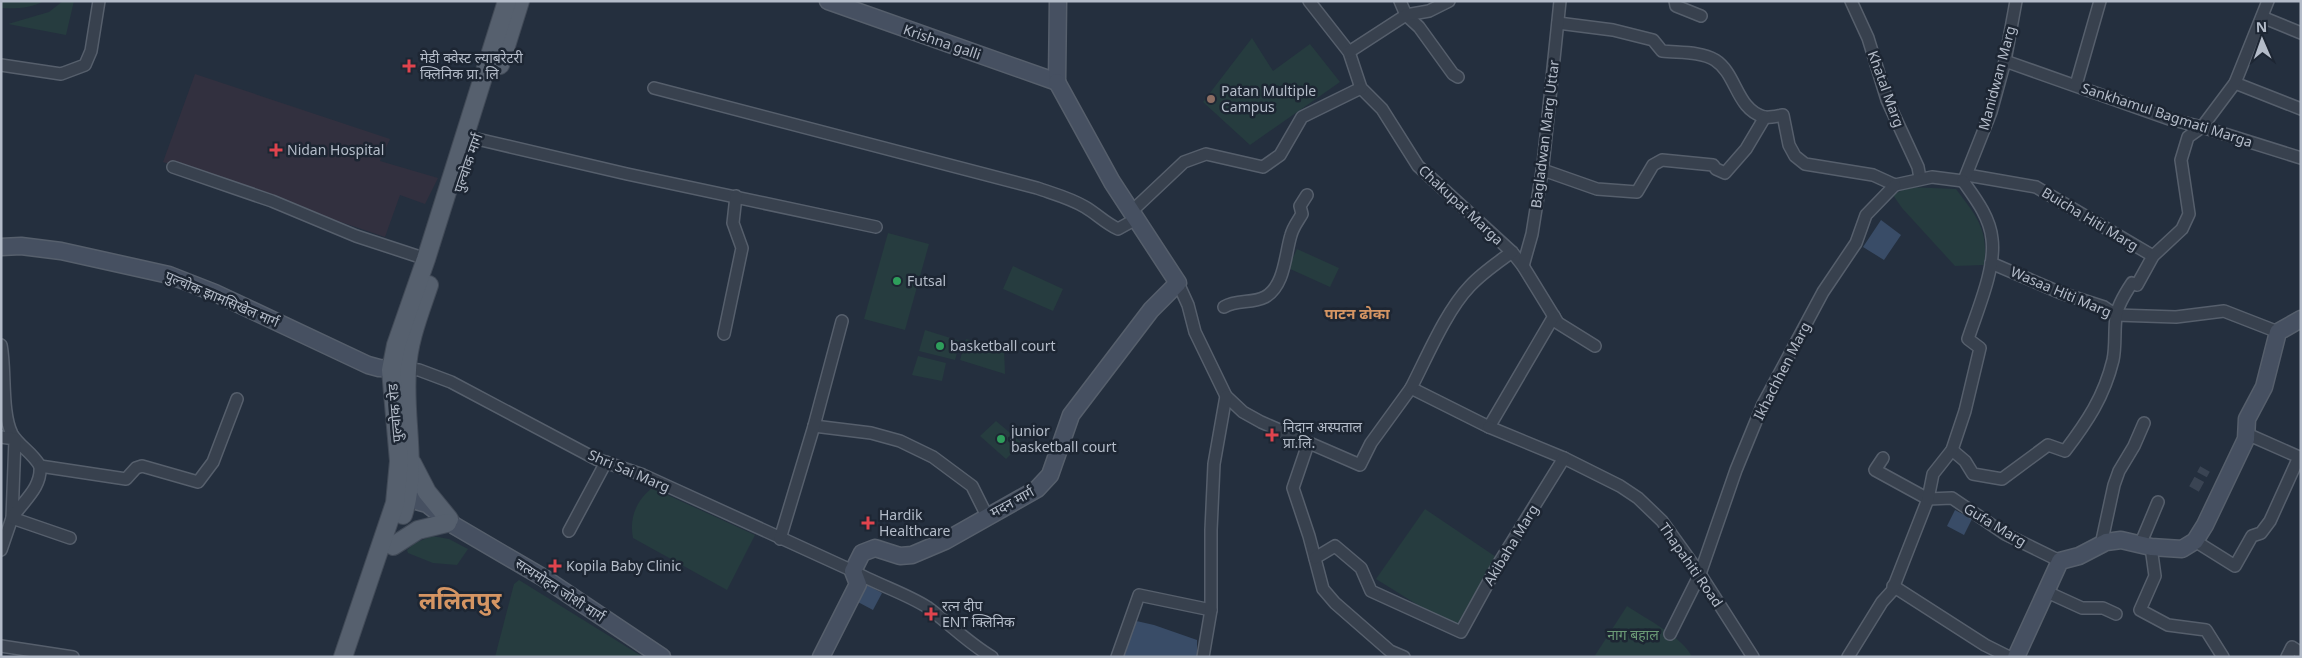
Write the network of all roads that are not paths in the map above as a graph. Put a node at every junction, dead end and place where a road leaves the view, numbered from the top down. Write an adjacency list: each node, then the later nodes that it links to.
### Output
1 (99, 1): 22 (street)
2 (507, 1): 46 (main road, पुल्चोक मार्ग)
3 (520, 1): 32 (main road, पुल्चोक मार्ग)
4 (828, 1): 24 (street, Krishna galli)
5 (1058, 1): 24 (street)
6 (1309, 1): 20 (street, Chakupat Marga)
7 (1400, 1): 15 (street)
8 (1449, 1): 15 (street)
9 (1560, 1): 18 (street, Bagladwan Marg Uttar)
10 (1675, 1): 16 (street)
11 (1851, 1): 36 (street, Khatal Marg)
12 (2016, 1): 21 (street, Manidwan Marg)
13 (2100, 1): 26 (street)
14 (2268, 1): 17 (street)
15 (1406, 15): 20 (street); 23 (street)
16 (1701, 16)
17 (2262, 17): 19 (street); 25 (street)
18 (1558, 23): 30 (street); 35 (street, Bagladwan Marg Uttar)
19 (2301, 33)
20 (1349, 52): 28 (street, Chakupat Marga)
21 (2005, 61): 26 (street, Sankhamul Bagmati Marga); 37 (street, Manidwan Marg)
22 (1, 66)
23 (1458, 77)
24 (1057, 82): 41 (street)
25 (2235, 83): 29 (street); 31 (street)
26 (2076, 85): 31 (street, Sankhamul Bagmati Marga)
27 (654, 88): 41 (street)
28 (1360, 88): 41 (street); 44 (street, Chakupat Marga)
29 (2301, 109)
30 (1765, 117): 35 (street); 38 (street)
31 (2202, 127): 33 (street, Sankhamul Bagmati Marga); 45 (street)
32 (477, 139): 40 (street); 55 (main road, पुल्चोक मार्ग)
33 (2301, 158)
34 (173, 167): 46 (street)
35 (1543, 170): 48 (street, Bagladwan Marg Uttar)
36 (1920, 178): 37 (street, Buicha Hiti Marg); 38 (street, Buicha Hiti Marg)
37 (1965, 178): 45 (street, Buicha Hiti Marg); 47 (street)
38 (1895, 185): 94 (street, Ikhachhen Marg)
39 (1307, 195): 50 (street)
40 (736, 196): 42 (street); 57 (street)
41 (1134, 215): 49 (street)
42 (876, 227)
43 (1, 247): 60 (street, पुल्चोक झामसिखेल मार्ग)
44 (1512, 252): 48 (street, Chakupat Marga); 61 (street)
45 (2153, 256): 51 (street)
46 (426, 259): 55 (main road, पुल्चोक मार्ग)
47 (1991, 263): 51 (street, Wasaa Hiti Marg); 71 (street)
48 (1523, 266): 52 (street, Chakupat Marga)
49 (1178, 283): 62 (street); 80 (street, मदन मार्ग)
50 (1224, 307)
51 (2116, 315): 56 (street, Wasaa Hiti Marg); 71 (street)
52 (1554, 316): 59 (street, Chakupat Marga); 66 (street)
53 (2301, 319): 56 (street)
54 (842, 321): 65 (street)
55 (409, 325): 60 (main road)
56 (2278, 332): 67 (street)
57 (724, 334)
58 (1, 344): 69 (street)
59 (1595, 346)
60 (399, 369): 74 (main road); 75 (street, Shri Sai Marg); 78 (main road, पुल्चोक रोड)
61 (1411, 388): 66 (street, Thapahiti Road); 70 (street)
62 (1226, 396): 70 (street); 97 (street)
63 (237, 399): 76 (street)
64 (2144, 423): 87 (street)
65 (814, 426): 80 (street); 85 (street)
66 (1489, 428): 72 (street, Thapahiti Road)
67 (2247, 434): 86 (street); 86 (street)
68 (1, 436): 69 (street)
69 (15, 439): 76 (street); 81 (street)
70 (1308, 444): 91 (street)
71 (1952, 450): 77 (street)
72 (1564, 458): 91 (street, Akibaha Marg); 94 (street, Thapahiti Road)
73 (1883, 458): 77 (street)
74 (411, 460): 78 (main road); 82 (main road)
75 (606, 462): 83 (street); 85 (street, Shri Sai Marg)
76 (40, 466): 81 (street)
77 (1928, 499): 92 (street, Gufa Marg); 95 (street)
78 (402, 501): 82 (street, सत्यमोहन जोशी मार्ग); 88 (main road); 104 (main road)
79 (2158, 502): 89 (street)
80 (987, 516): 93 (street, मदन मार्ग)
81 (12, 518): 84 (street); 90 (street)
82 (450, 523): 88 (main road); 106 (street, सत्यमोहन जोशी मार्ग)
83 (569, 530)
84 (70, 538)
85 (780, 538): 93 (street, Shri Sai Marg)
86 (2195, 541): 89 (street)
87 (2101, 545): 89 (street); 92 (street)
88 (394, 546): 105 (main road)
89 (2146, 546): 116 (street)
90 (1, 550)
91 (1315, 558): 102 (street)
92 (2060, 561): 96 (street)
93 (854, 571): 107 (street, मदन मार्ग); 108 (street, Shri Sai Marg)
94 (1700, 574): 99 (street, Ikhachhen Marg); 112 (street, Thapahiti Road)
95 (1893, 586): 113 (street); 114 (street)
96 (2047, 592): 98 (street); 115 (street)
97 (1211, 610): 109 (street); 110 (street)
98 (2116, 614)
99 (1670, 634)
100 (1, 646): 103 (street)
101 (2301, 652): 117 (street)
102 (1388, 654): 111 (street)
103 (73, 657)
104 (343, 657)
105 (354, 657)
106 (662, 657)
107 (821, 657)
108 (992, 657)
109 (1117, 657)
110 (1203, 657)
111 (1404, 657)
112 (1753, 657)
113 (1848, 657)
114 (2009, 657)
115 (2016, 657)
116 (2223, 657)
117 (2287, 657)

